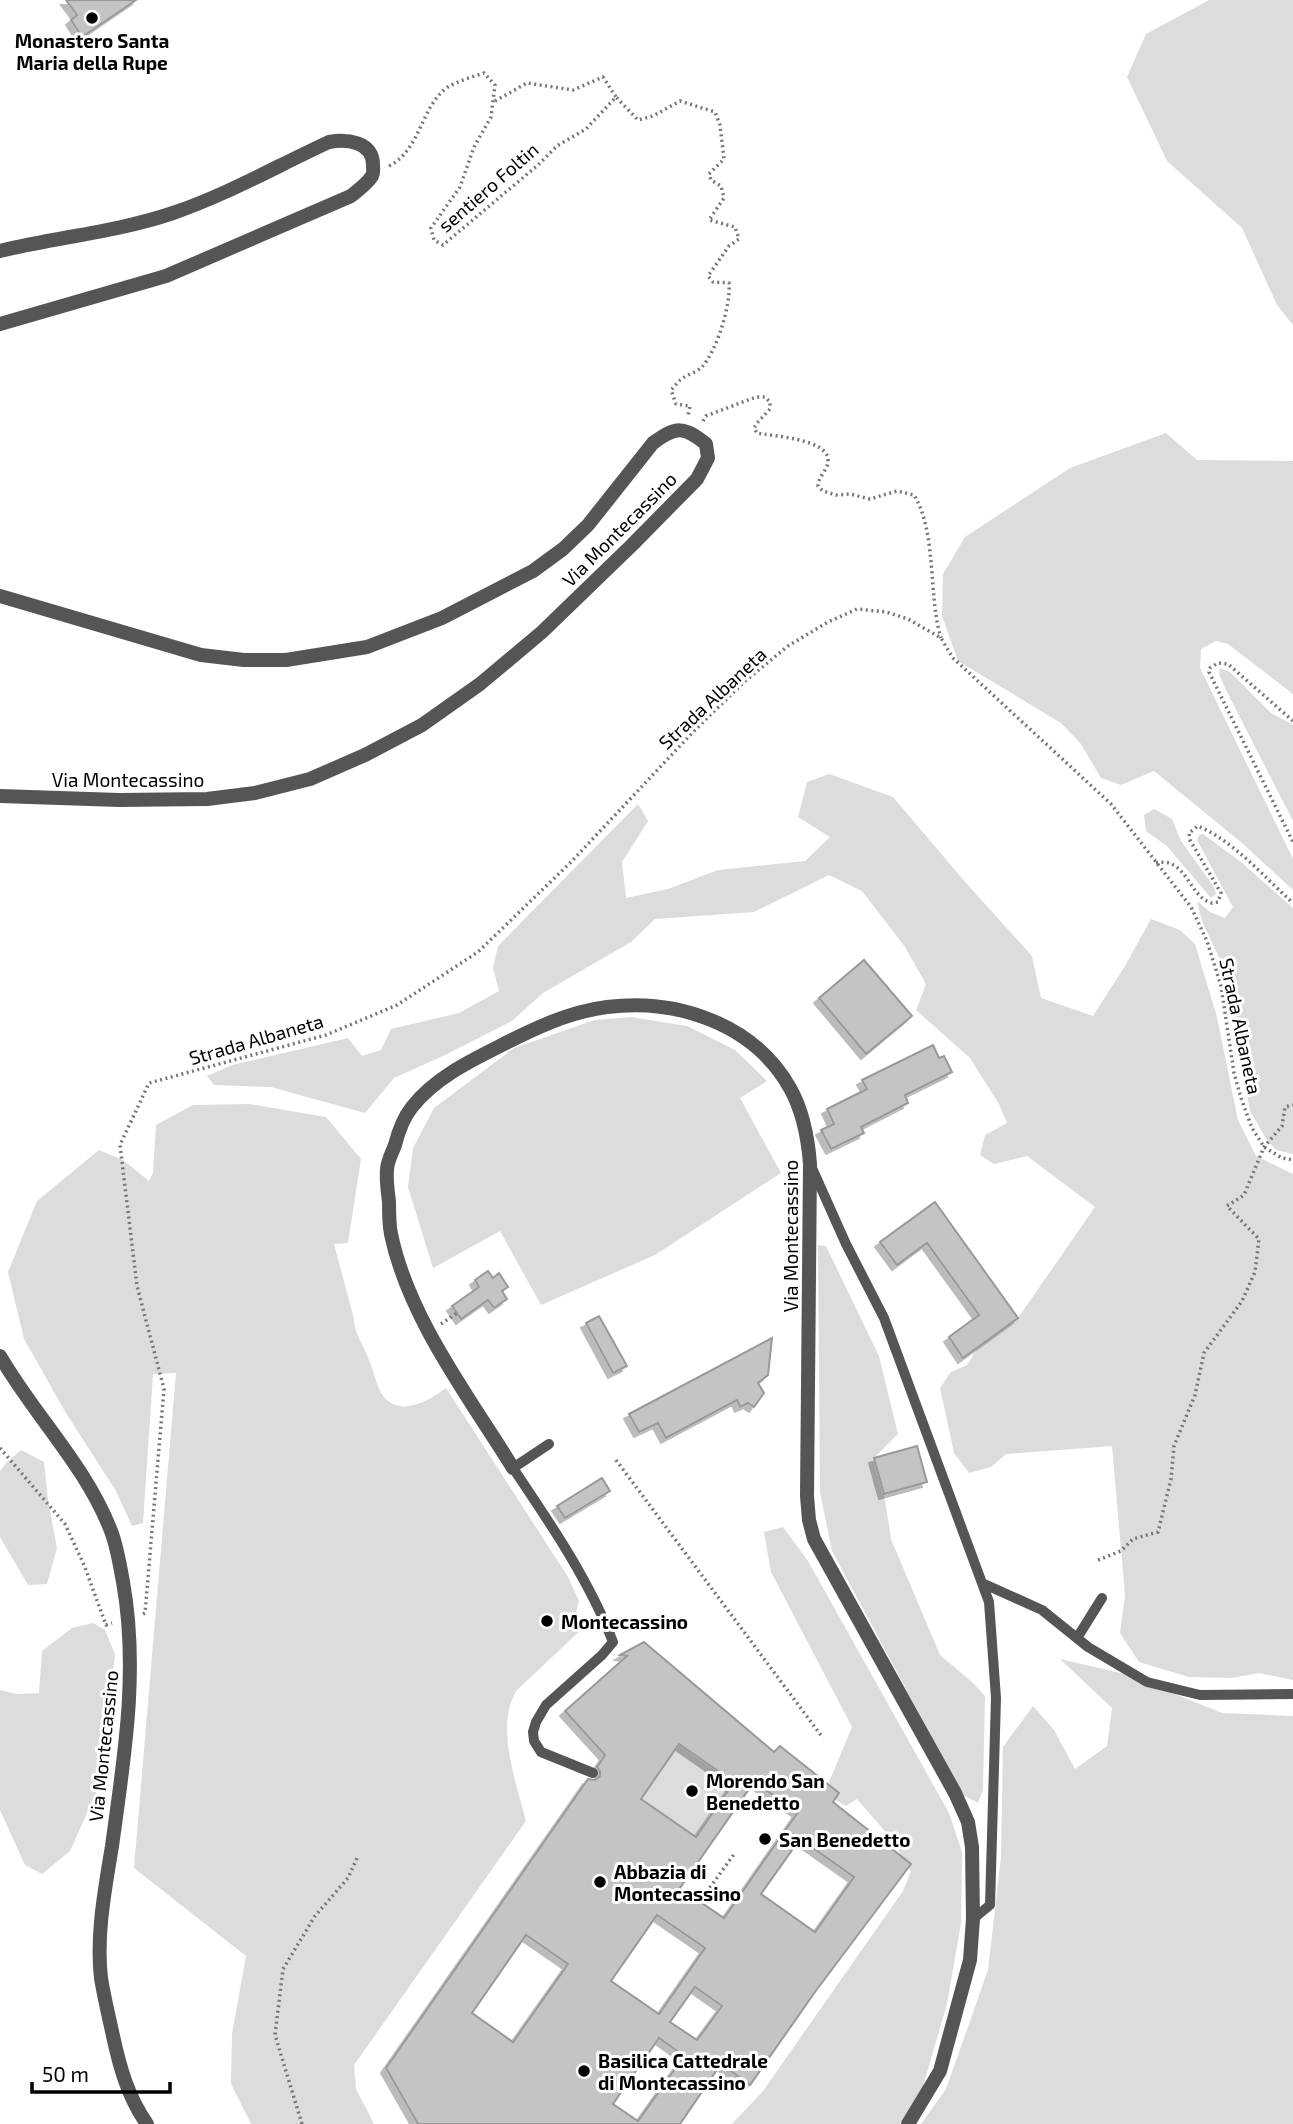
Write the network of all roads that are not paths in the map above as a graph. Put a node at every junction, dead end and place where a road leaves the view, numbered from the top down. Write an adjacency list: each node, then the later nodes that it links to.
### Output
1 (0, 251): 2 (street)
2 (0, 324)
3 (0, 596): 4 (street, Via Montecassino)
4 (0, 796)
5 (810, 1164): 8 (street, Via Montecassino); 9 (lane); 14 (street, Via Montecassino)
6 (0, 1356): 15 (street, Via Montecassino)
7 (549, 1444): 8 (lane)
8 (513, 1468): 13 (lane)
9 (982, 1583): 11 (lane); 14 (lane)
10 (1102, 1598): 11 (lane)
11 (1077, 1638): 12 (lane)
12 (1293, 1694)
13 (593, 1773)
14 (973, 1919): 16 (street, Via Montecassino)
15 (147, 2124)
16 (908, 2124)

